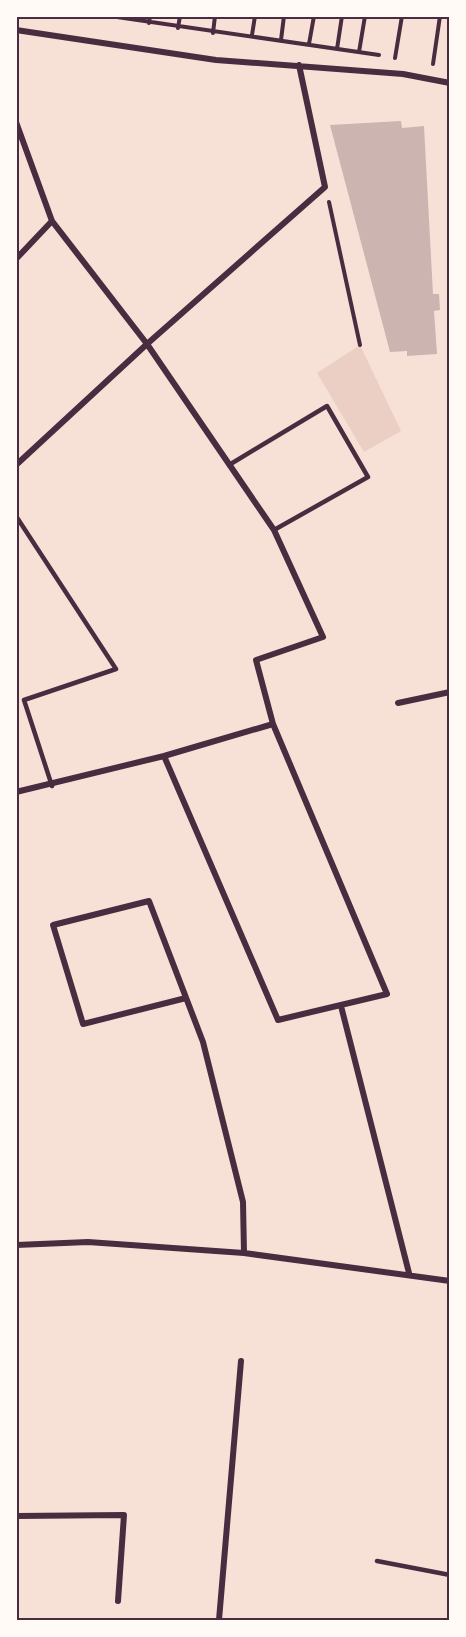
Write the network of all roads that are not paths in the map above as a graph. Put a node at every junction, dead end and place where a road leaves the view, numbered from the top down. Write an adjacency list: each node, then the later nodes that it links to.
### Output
1 (16, 30): 2 (street)
2 (299, 65): 3 (street); 7 (street)
3 (450, 83)
4 (16, 122): 5 (street)
5 (52, 221): 6 (street); 7 (street)
6 (16, 259)
7 (147, 344): 8 (street); 9 (street)
8 (16, 465)
9 (230, 465): 11 (street); 11 (lane)
10 (16, 516): 16 (lane)
11 (274, 530): 14 (street)
12 (450, 692): 13 (street)
13 (398, 703)
14 (273, 724): 15 (street); 19 (street)
15 (164, 756): 16 (street); 19 (street)
16 (52, 786): 17 (street)
17 (16, 792)
18 (186, 998): 18 (street); 21 (street)
19 (341, 1005): 22 (street)
20 (16, 1245): 21 (street)
21 (244, 1252): 22 (street)
22 (409, 1274): 23 (street)
23 (450, 1281)
24 (241, 1361): 29 (street)
25 (16, 1516): 28 (street)
26 (376, 1562): 27 (lane)
27 (450, 1575)
28 (118, 1601)
29 (219, 1620)

